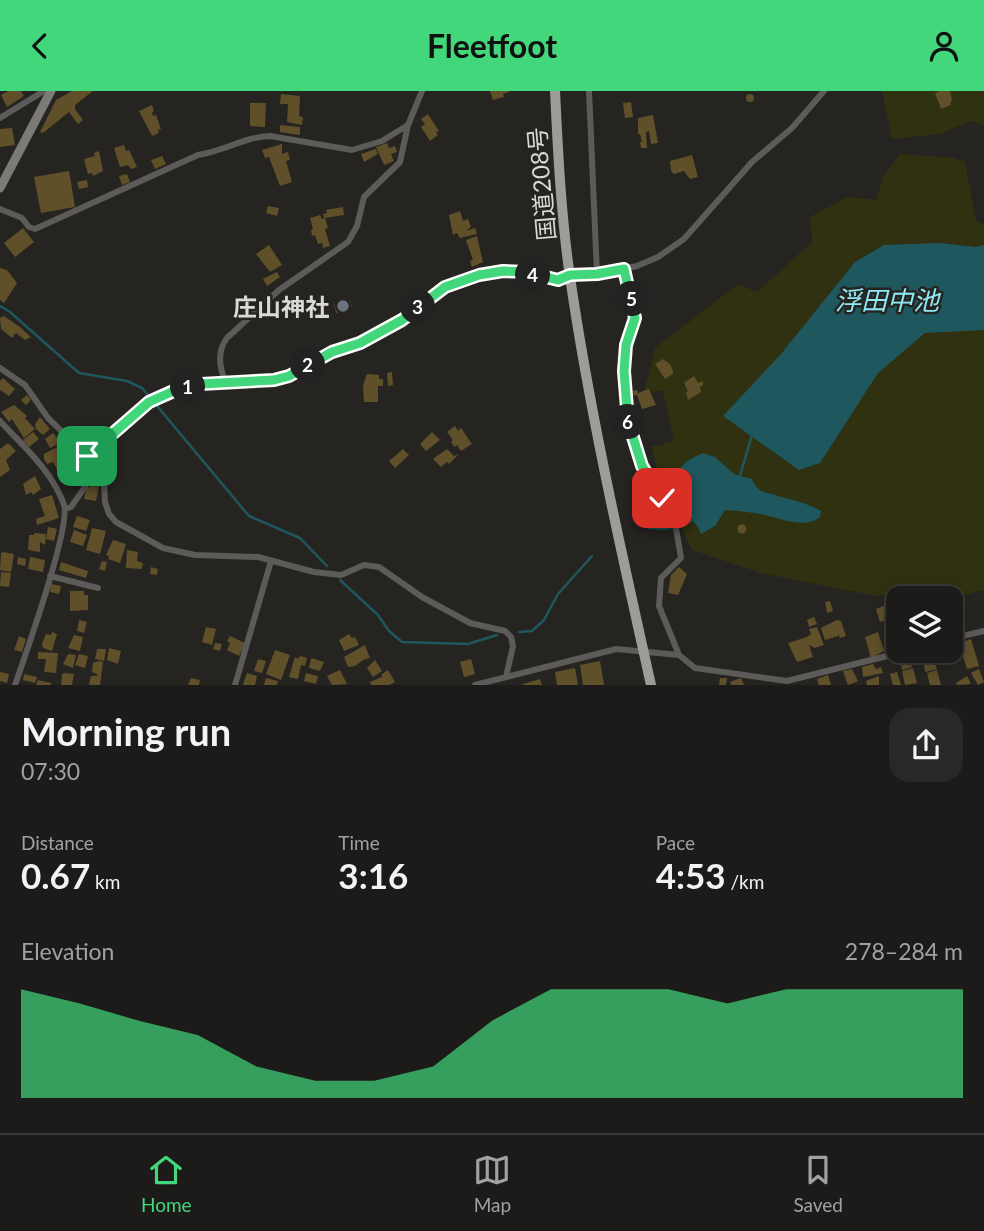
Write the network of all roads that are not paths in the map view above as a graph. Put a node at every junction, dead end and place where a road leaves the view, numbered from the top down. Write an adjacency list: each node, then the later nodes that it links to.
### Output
1 (44, 91): 7 (street)
2 (51, 91): 9 (main road)
3 (422, 91): 8 (street)
4 (555, 91): 13 (highway, 国道208号)
5 (589, 91): 12 (street)
6 (824, 91): 11 (street)
7 (0, 118)
8 (408, 125): 10 (street); 15 (street)
9 (0, 188)
10 (0, 209)
11 (624, 269): 12 (street); 25 (street)
12 (597, 274): 13 (street)
13 (570, 275): 15 (street); 24 (highway, 国道208号)
14 (0, 368): 17 (street)
15 (225, 381): 17 (street)
16 (0, 421): 18 (street)
17 (87, 456): 18 (street); 19 (street)
18 (65, 509): 20 (street)
19 (271, 562): 27 (street); 29 (street)
20 (50, 576): 21 (street); 28 (street)
21 (98, 587)
22 (984, 631): 23 (street)
23 (963, 636)
24 (644, 652): 25 (street); 27 (street); 31 (highway, 国道208号)
25 (679, 655): 26 (street)
26 (886, 656)
27 (503, 680): 30 (street)
28 (15, 685)
29 (235, 685)
30 (475, 685)
31 (651, 685)

